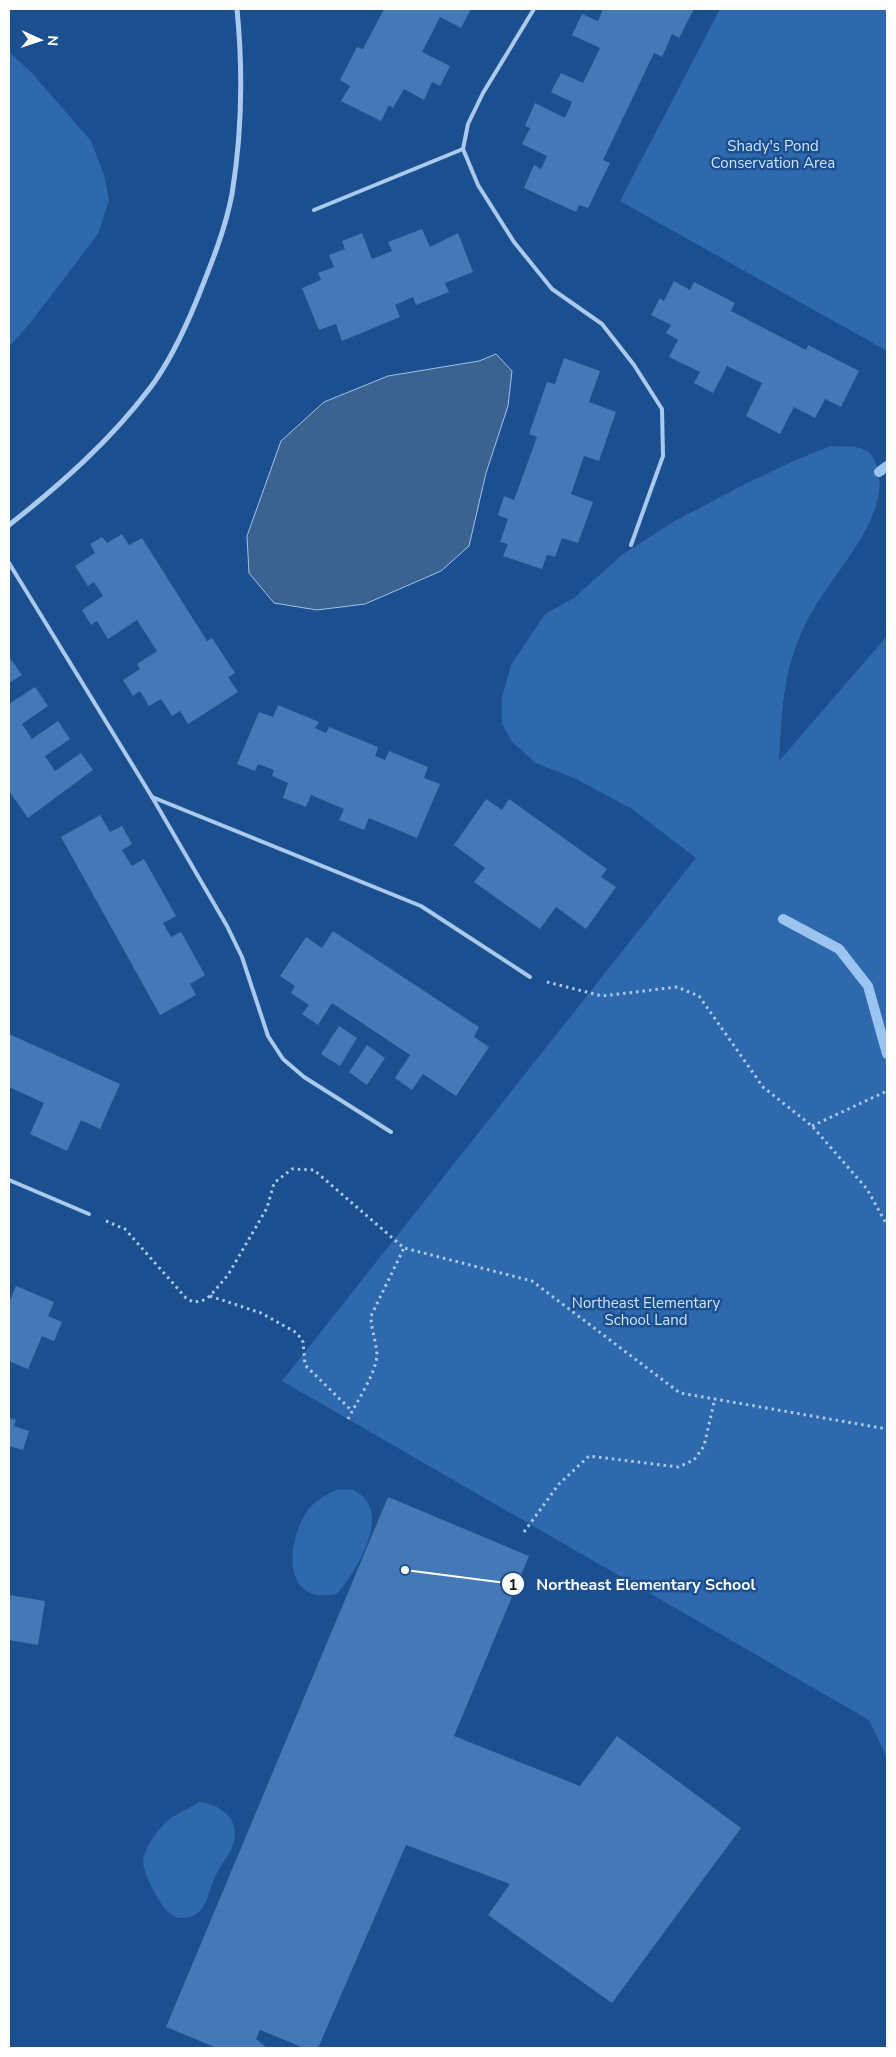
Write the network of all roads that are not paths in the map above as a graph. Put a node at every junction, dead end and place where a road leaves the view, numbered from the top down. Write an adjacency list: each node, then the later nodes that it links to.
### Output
1 (237, 9): 5 (street)
2 (534, 9): 3 (lane)
3 (463, 148): 4 (lane); 6 (lane)
4 (314, 210)
5 (9, 525)
6 (631, 545)
7 (9, 563): 8 (lane)
8 (152, 797): 9 (lane); 10 (lane)
9 (530, 977)
10 (391, 1132)
11 (9, 1180): 12 (lane)
12 (88, 1214)

